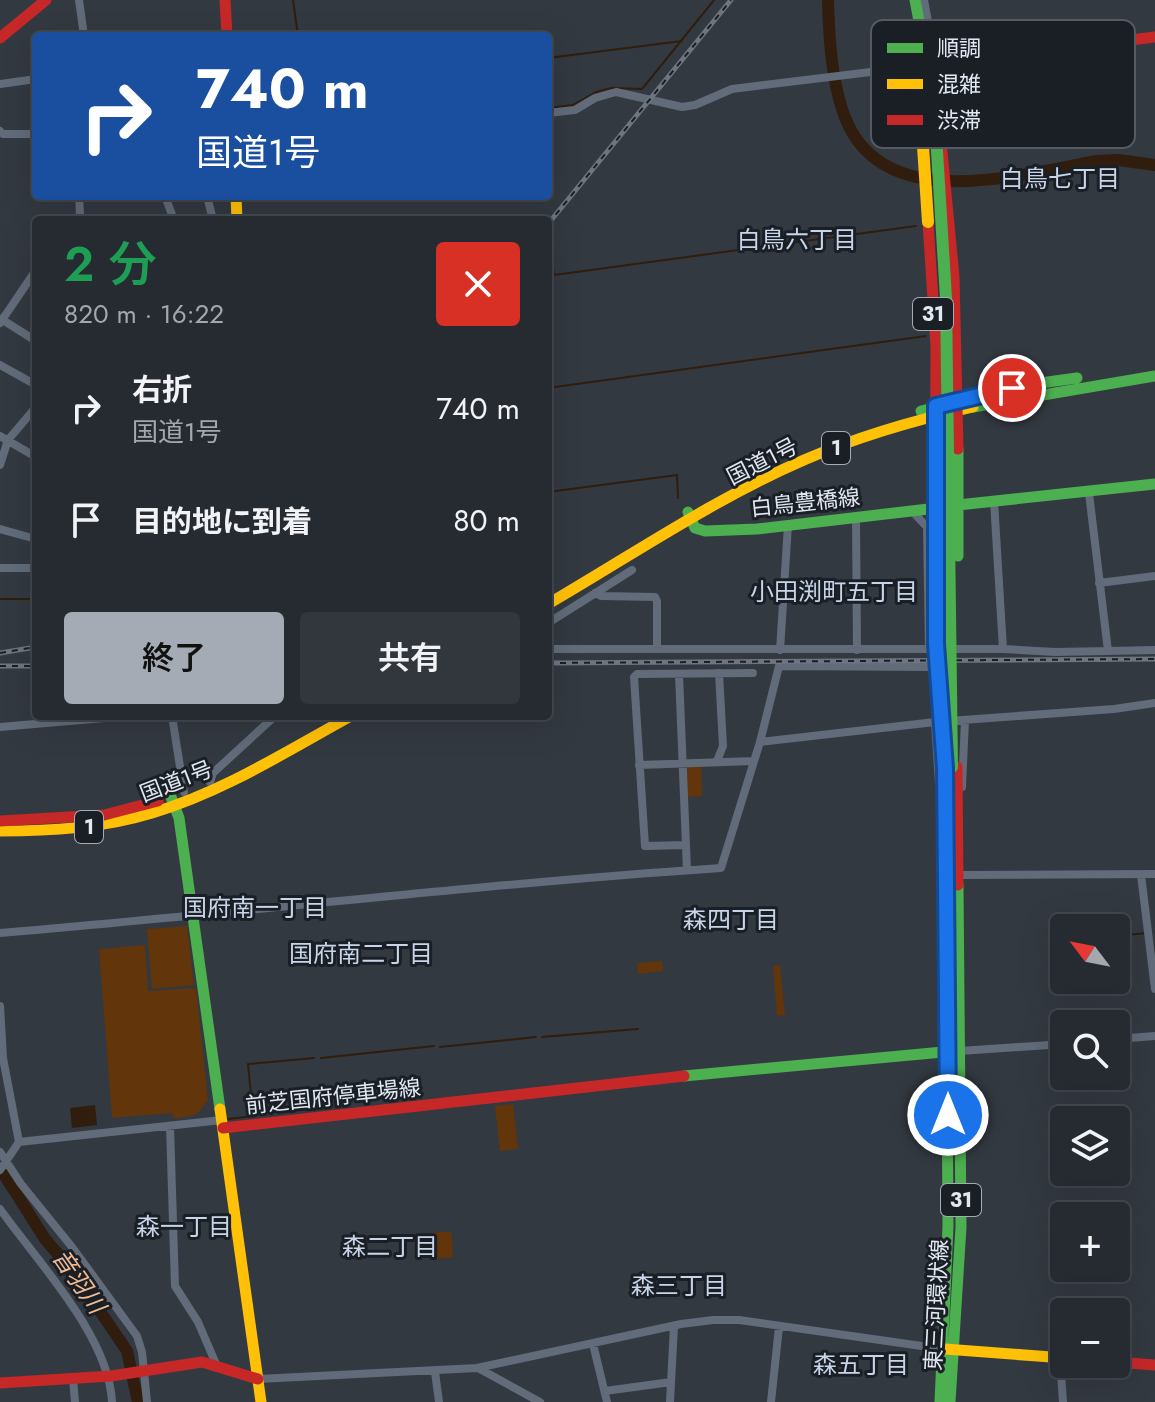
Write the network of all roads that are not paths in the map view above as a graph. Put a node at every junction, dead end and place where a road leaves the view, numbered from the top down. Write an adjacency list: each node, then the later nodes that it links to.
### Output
1 (46, 0): 7 (main road)
2 (79, 0): 4 (street)
3 (225, 0): 5 (main road)
4 (83, 32)
5 (227, 32)
6 (1155, 37): 8 (main road)
7 (0, 38)
8 (1135, 40)
9 (871, 73): 12 (street)
10 (32, 80): 11 (street)
11 (0, 84)
12 (552, 113)
13 (0, 131): 14 (street)
14 (32, 134)
15 (921, 148): 27 (main road, 東三河環状線 / 31, bridge)
16 (938, 148): 77 (main road, 東三河環状線 / 31, bridge)
17 (943, 148): 25 (main road, 東三河環状線 / 31, bridge)
18 (32, 276): 19 (street)
19 (1, 320): 20 (street)
20 (32, 339)
21 (0, 365): 24 (street)
22 (1155, 368): 25 (main road, 国道1号 / 1)
23 (1155, 376): 25 (main road, 国道1号 / 1)
24 (32, 383)
25 (956, 406): 27 (main road, 国道1号 / 1); 34 (main road, 東三河環状線 / 31)
26 (32, 411): 28 (street)
27 (936, 411): 35 (main road, 東三河環状線 / 31); 37 (main road, 国道1号 / 1)
28 (4, 438): 29 (street); 30 (street)
29 (32, 455)
30 (0, 465)
31 (1155, 484): 32 (main road)
32 (1089, 493): 33 (main road); 46 (street)
33 (994, 501): 34 (main road); 53 (street)
34 (958, 505): 77 (main road, 東三河環状線 / 31, bridge)
35 (937, 508): 36 (main road, 白鳥豊橋線); 77 (main road, 東三河環状線 / 31, bridge)
36 (912, 511): 38 (main road, 白鳥豊橋線); 56 (street)
37 (689, 516): 39 (main road, 白鳥豊橋線); 47 (main road, 国道1号 / 1); 49 (main road, 国道1号 / 1)
38 (856, 517): 39 (main road, 白鳥豊橋線); 55 (street)
39 (788, 525): 54 (street)
40 (0, 529): 41 (street)
41 (32, 538)
42 (0, 568): 43 (street)
43 (32, 568)
44 (632, 570): 48 (street)
45 (1155, 576): 46 (street)
46 (1099, 583): 58 (street)
47 (552, 591)
48 (595, 593): 50 (street); 52 (street)
49 (552, 602)
50 (552, 620)
51 (552, 649): 52 (street)
52 (657, 649): 54 (street)
53 (1003, 649): 56 (street); 58 (street)
54 (780, 650): 55 (street)
55 (857, 650): 56 (street)
56 (929, 650)
57 (1155, 650): 58 (street)
58 (1108, 651)
59 (927, 667): 72 (street)
60 (719, 673): 61 (street); 62 (street); 73 (street)
61 (753, 673)
62 (679, 674): 75 (street); 76 (street)
63 (1155, 703): 69 (street)
64 (81, 720): 71 (street)
65 (173, 720): 79 (street)
66 (271, 720): 78 (street)
67 (325, 720): 78 (main road, 国道1号 / 1)
68 (344, 720): 80 (main road, 国道1号 / 1)
69 (965, 720): 70 (street); 86 (street)
70 (935, 722): 72 (street); 90 (street)
71 (0, 727)
72 (760, 742): 74 (street)
73 (717, 761): 74 (street); 75 (street)
74 (754, 761): 84 (street)
75 (682, 763): 76 (street); 83 (street)
76 (639, 765): 83 (street)
77 (951, 767): 86 (main road, 東三河環状線 / 31); 86 (main road, 東三河環状線 / 31)
78 (210, 782): 79 (main road, 国道1号 / 1)
79 (184, 792): 80 (main road, 国道1号 / 1)
80 (173, 801): 81 (main road, 国道1号 / 1); 82 (main road, 国道1号 / 1); 88 (main road)
81 (0, 821)
82 (0, 831)
83 (686, 845): 84 (street)
84 (687, 870): 88 (street)
85 (1155, 874): 87 (street)
86 (955, 875): 87 (street); 90 (main road, 東三河環状線 / 31)
87 (1141, 875): 91 (street)
88 (193, 916): 89 (street); 98 (main road)
89 (0, 933)
90 (952, 949): 97 (main road, 東三河環状線 / 31)
91 (1155, 989)
92 (0, 1006): 93 (street)
93 (1, 1021): 100 (street)
94 (1155, 1036): 95 (street)
95 (1130, 1038)
96 (1050, 1045): 97 (street)
97 (954, 1051): 98 (main road, 前芝国府停車場線); 107 (main road, 東三河環状線 / 31)
98 (222, 1124): 99 (street); 118 (main road, 前芝国府停車場線)
99 (170, 1126): 100 (street); 110 (street)
100 (19, 1142): 102 (street)
101 (0, 1152): 102 (street)
102 (4, 1165): 113 (street)
103 (0, 1209): 115 (street)
104 (674, 1326): 105 (street); 106 (street); 119 (street)
105 (779, 1327): 107 (street); 131 (street)
106 (593, 1344): 112 (street); 121 (street)
107 (948, 1349): 108 (main road); 132 (main road, 東三河環状線 / 31); 133 (main road, 東三河環状線 / 31)
108 (1050, 1357)
109 (1130, 1363): 111 (main road)
110 (216, 1364): 113 (main road); 118 (main road)
111 (1155, 1365)
112 (477, 1368): 114 (street); 122 (street)
113 (142, 1370): 115 (main road); 125 (street)
114 (435, 1372): 118 (street); 127 (street)
115 (109, 1376): 117 (main road); 124 (street)
116 (1062, 1378): 134 (street)
117 (73, 1379): 120 (main road); 123 (street)
118 (258, 1379): 126 (main road, 前芝国府停車場線)
119 (671, 1382): 121 (street); 130 (street)
120 (0, 1383)
121 (605, 1391): 129 (street)
122 (524, 1397): 128 (street)
123 (75, 1402)
124 (112, 1402)
125 (147, 1402)
126 (261, 1402)
127 (439, 1402)
128 (540, 1402)
129 (607, 1402)
130 (670, 1402)
131 (771, 1402)
132 (940, 1402)
133 (950, 1402)
134 (1063, 1402)

